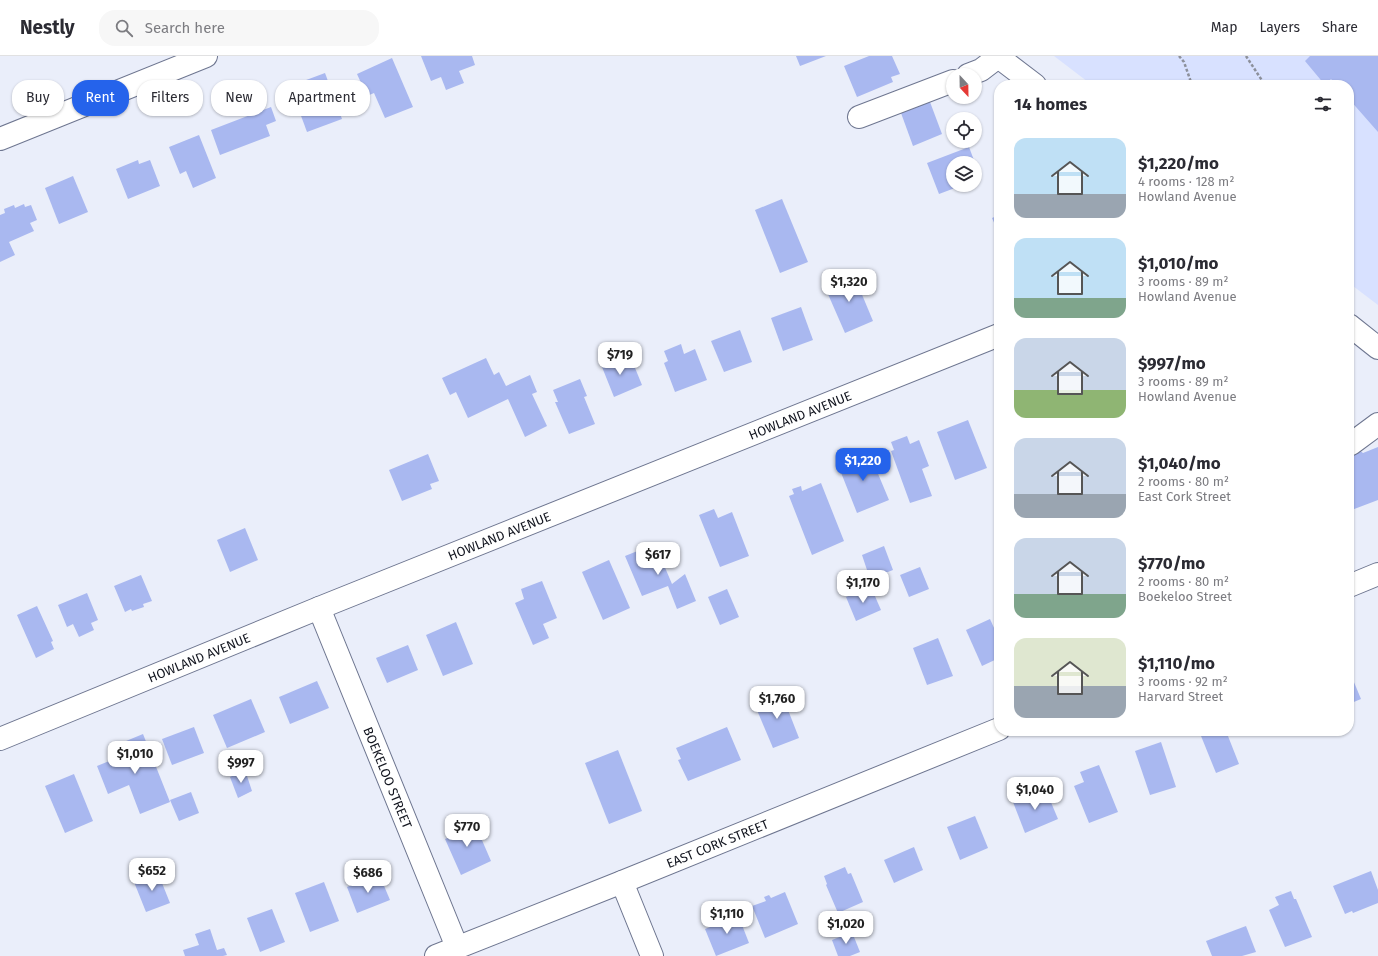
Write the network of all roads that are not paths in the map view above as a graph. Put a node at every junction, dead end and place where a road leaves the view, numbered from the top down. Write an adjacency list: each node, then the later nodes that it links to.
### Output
1 (206, 56): 7 (street)
2 (998, 57): 3 (street); 4 (street)
3 (982, 69)
4 (1028, 80)
5 (946, 84): 6 (street)
6 (859, 118)
7 (0, 139)
8 (1354, 329): 10 (street)
9 (994, 337): 15 (street, HOWLAND AVENUE)
10 (1378, 348)
11 (1378, 424): 12 (street)
12 (1354, 442)
13 (1376, 582): 14 (street)
14 (1354, 585)
15 (319, 608): 17 (street, HOWLAND AVENUE); 19 (street, BOEKELOO STREET)
16 (994, 731): 18 (street, EAST CORK STREET)
17 (0, 739)
18 (622, 882): 19 (street, EAST CORK STREET); 21 (street)
19 (457, 947): 20 (street, EAST CORK STREET)
20 (436, 956)
21 (652, 956)

